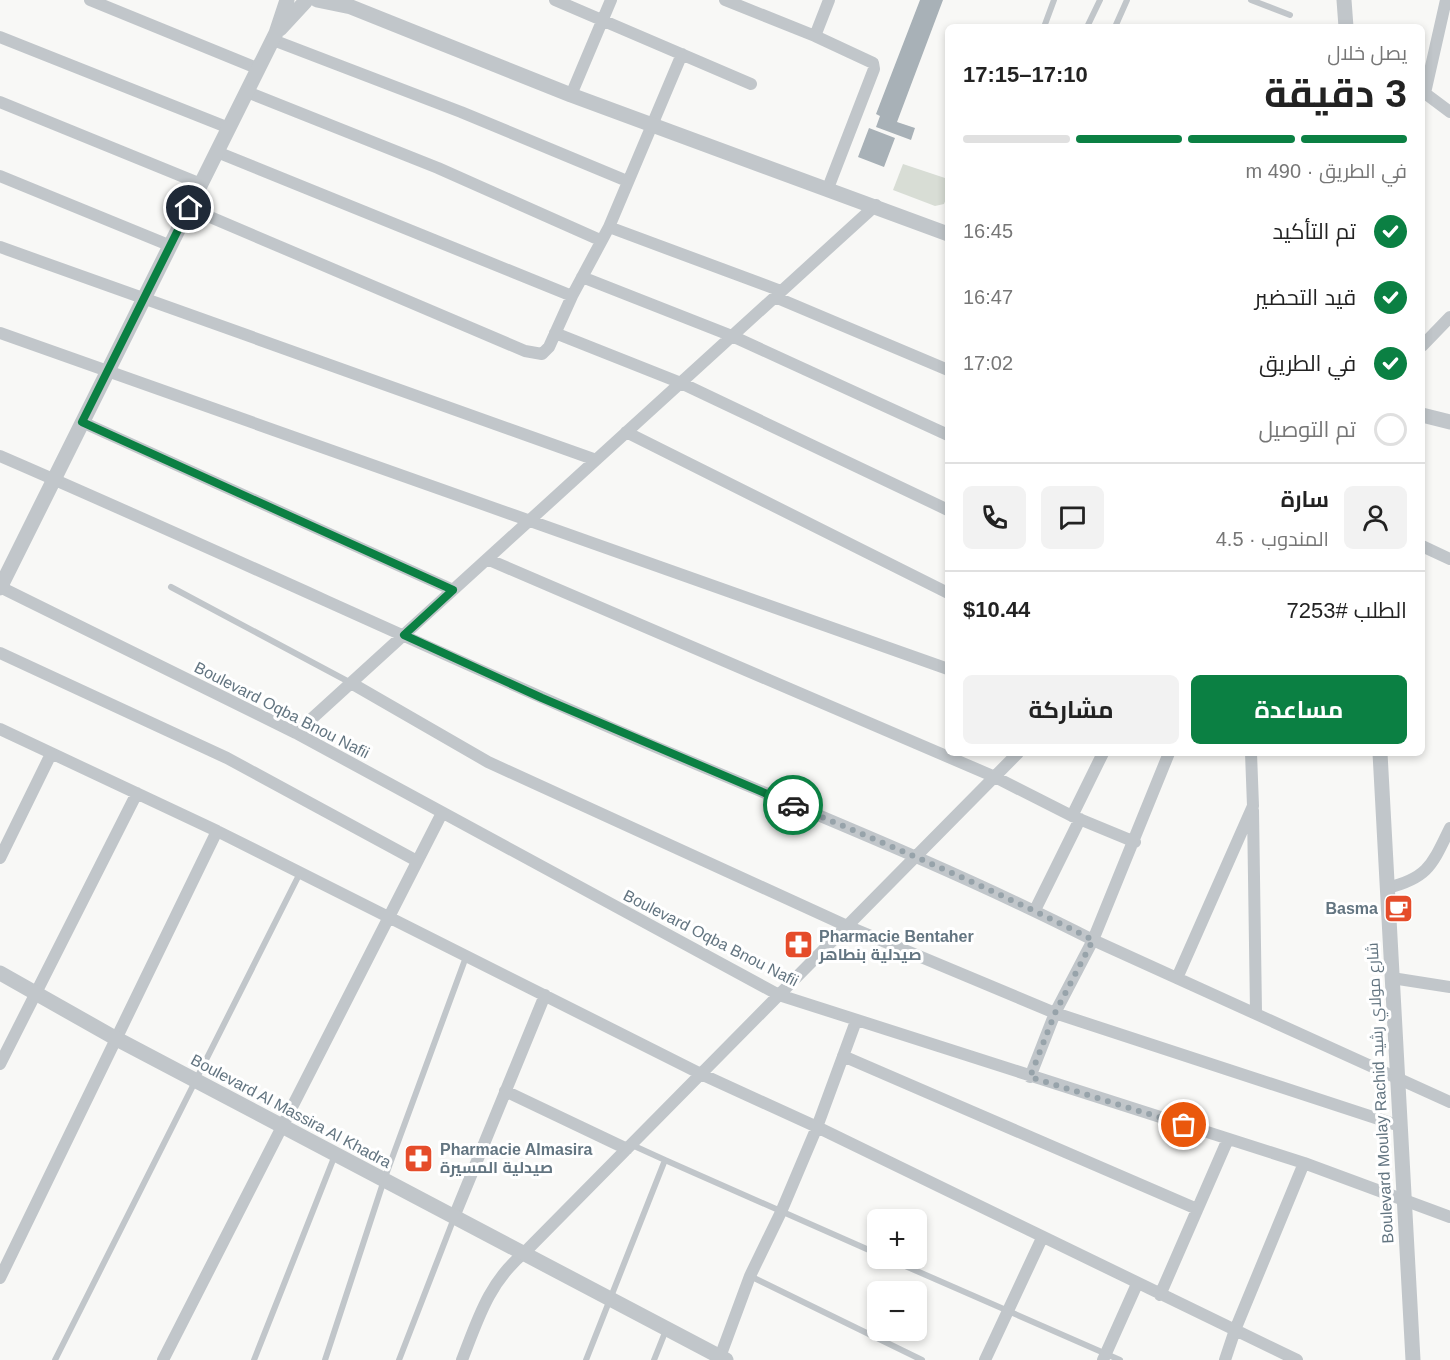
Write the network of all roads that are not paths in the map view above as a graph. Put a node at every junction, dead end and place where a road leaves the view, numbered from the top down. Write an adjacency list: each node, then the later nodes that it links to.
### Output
1 (90, 0): 25 (street)
2 (287, 0): 23 (street)
3 (555, 0): 16 (street)
4 (611, 0): 16 (street)
5 (724, 0): 21 (street)
6 (829, 0): 21 (street)
7 (1054, 0): 17 (lane)
8 (1100, 0): 18 (lane)
9 (1127, 0): 19 (lane)
10 (1251, 0): 15 (lane)
11 (1344, 0): 20 (street)
12 (1446, 0): 27 (street)
13 (307, 1): 14 (street); 23 (street)
14 (347, 4): 30 (street)
15 (1290, 15)
16 (603, 19): 24 (street); 30 (street)
17 (1045, 24)
18 (1089, 24)
19 (1116, 24)
20 (1346, 24)
21 (815, 36): 39 (street)
22 (0, 37): 34 (street)
23 (275, 37): 25 (street); 37 (street)
24 (682, 54): 26 (street); 33 (street)
25 (259, 69): 28 (street)
26 (751, 84)
27 (1425, 88)
28 (248, 92): 34 (street); 44 (street)
29 (1425, 93): 32 (street)
30 (572, 95): 33 (street)
31 (0, 102): 38 (street)
32 (1450, 112)
33 (650, 124): 37 (street); 39 (street)
34 (229, 128): 35 (street)
35 (217, 152): 38 (street); 49 (street)
36 (0, 176): 45 (street)
37 (627, 181): 42 (street)
38 (201, 184): 41 (street)
39 (828, 188): 40 (street)
40 (876, 205): 43 (street); 48 (street)
41 (189, 208): 45 (street); 53 (street)
42 (609, 227): 44 (street); 48 (street)
43 (945, 233)
44 (600, 240): 47 (street)
45 (171, 246): 50 (street)
46 (0, 247): 50 (street)
47 (582, 277): 49 (street); 54 (street)
48 (778, 294): 54 (street); 56 (street)
49 (572, 296): 53 (street)
50 (145, 297): 57 (street); 65 (street)
51 (1450, 317): 55 (street)
52 (0, 333): 57 (street)
53 (555, 333): 58 (street)
54 (732, 336): 58 (street); 63 (street)
55 (1425, 343)
56 (945, 369)
57 (108, 372): 60 (street); 68 (street)
58 (681, 383): 62 (street); 67 (street)
59 (1425, 416): 61 (street)
60 (82, 422): 66 (street); 74 (street)
61 (1450, 422)
62 (626, 432): 65 (street); 75 (street)
63 (945, 434)
64 (0, 456): 66 (street)
65 (596, 460): 68 (street)
66 (54, 479): 72 (street); 76 (street)
67 (945, 509)
68 (530, 520): 71 (street); 78 (street)
69 (1425, 547): 70 (street)
70 (1450, 559)
71 (487, 560): 74 (street); 88 (street)
72 (0, 587): 81 (street, Boulevard Oqba Bnou Nafii)
73 (171, 587): 79 (lane)
74 (453, 590): 76 (street)
75 (945, 592)
76 (404, 635): 79 (street); 96 (street)
77 (0, 653): 98 (street)
78 (945, 668)
79 (351, 683): 81 (street); 103 (street)
80 (0, 729): 82 (street)
81 (296, 734): 91 (street, Boulevard Oqba Bnou Nafii)
82 (51, 754): 89 (street); 97 (street)
83 (1015, 756): 88 (street)
84 (1102, 756): 92 (street)
85 (1168, 756): 95 (street)
86 (1251, 756): 90 (street)
87 (1380, 756): 100 (street, Boulevard Moulay Rachid شارع مولاي رشيد)
88 (994, 777): 92 (street); 96 (street)
89 (137, 793): 93 (street); 110 (street)
90 (1253, 806): 107 (street); 113 (street)
91 (441, 813): 98 (street); 112 (street, Boulevard Oqba Bnou Nafii)
92 (1076, 817): 95 (street); 101 (street)
93 (217, 831): 99 (street); 116 (street)
94 (1449, 834): 100 (street)
95 (1135, 842): 104 (street)
96 (916, 856): 101 (street); 103 (street)
97 (0, 858)
98 (417, 861): 102 (street)
99 (301, 873): 102 (street); 122 (lane)
100 (1387, 888): 108 (street, Boulevard Moulay Rachid شارع مولاي رشيد)
101 (1035, 910): 104 (street)
102 (388, 919): 105 (street); 126 (street)
103 (847, 927): 112 (street); 114 (street)
104 (1093, 940): 107 (street); 114 (street)
105 (466, 957): 111 (street); 133 (lane)
106 (0, 973): 110 (street, Boulevard Al Massira Al Khadra)
107 (1177, 978): 113 (street)
108 (1392, 978): 109 (street); 121 (street, Boulevard Moulay Rachid شارع مولاي رشيد)
109 (1450, 987)
110 (37, 994): 116 (street, Boulevard Al Massira Al Khadra); 118 (street)
111 (545, 995): 119 (street); 123 (street)
112 (779, 995): 115 (street, Boulevard Oqba Bnou Nafii); 119 (street)
113 (1256, 1012): 121 (street)
114 (1055, 1013): 120 (street); 125 (street)
115 (856, 1021): 117 (street); 120 (street, Boulevard Oqba Bnou Nafii)
116 (114, 1038): 122 (street, Boulevard Al Massira Al Khadra); 144 (street)
117 (843, 1056): 127 (street); 135 (street)
118 (0, 1064)
119 (701, 1074): 127 (street); 129 (street)
120 (1030, 1077): 128 (street, Boulevard Oqba Bnou Nafii)
121 (1397, 1077): 124 (street); 125 (street, Boulevard Moulay Rachid شارع مولاي رشيد)
122 (197, 1082): 126 (street, Boulevard Al Massira Al Khadra); 153 (lane)
123 (505, 1091): 129 (street); 137 (street)
124 (1450, 1102)
125 (1400, 1126): 134 (street, Boulevard Moulay Rachid شارع مولاي رشيد)
126 (282, 1127): 130 (street, Boulevard Al Massira Al Khadra); 154 (street)
127 (817, 1127): 136 (street); 139 (street)
128 (1228, 1139): 132 (street, Boulevard Oqba Bnou Nafii); 135 (street)
129 (629, 1147): 131 (lane); 141 (street)
130 (335, 1155): 133 (street, Boulevard Al Massira Al Khadra); 155 (lane)
131 (665, 1160): 136 (lane); 147 (lane)
132 (1304, 1163): 134 (street, Boulevard Oqba Bnou Nafii); 150 (street)
133 (384, 1180): 137 (street, Boulevard Al Massira Al Khadra); 156 (lane)
134 (1404, 1201): 138 (street, Boulevard Oqba Bnou Nafii); 166 (street, Boulevard Moulay Rachid شارع مولاي رشيد)
135 (1197, 1209): 146 (street)
136 (782, 1212): 140 (lane); 143 (street)
137 (454, 1217): 141 (street, Boulevard Al Massira Al Khadra); 157 (lane)
138 (1450, 1217)
139 (1042, 1238): 145 (street); 148 (street)
140 (867, 1249)
141 (524, 1253): 147 (street, Boulevard Al Massira Al Khadra); 158 (street)
142 (912, 1269): 148 (lane)
143 (750, 1276): 152 (street); 161 (lane)
144 (0, 1278)
145 (1137, 1284): 146 (street); 151 (street)
146 (1160, 1295): 150 (street)
147 (609, 1298): 149 (street, Boulevard Al Massira Al Khadra); 159 (lane)
148 (1009, 1312): 151 (lane); 162 (street)
149 (666, 1328): 152 (street, Boulevard Al Massira Al Khadra); 160 (lane)
150 (1235, 1330): 164 (street); 165 (street)
151 (1104, 1357): 163 (lane)
152 (723, 1358)
153 (55, 1360)
154 (163, 1360)
155 (254, 1360)
156 (325, 1360)
157 (399, 1360)
158 (462, 1360)
159 (586, 1360)
160 (654, 1360)
161 (922, 1360)
162 (985, 1360)
163 (1120, 1360)
164 (1225, 1360)
165 (1297, 1360)
166 (1413, 1360)

